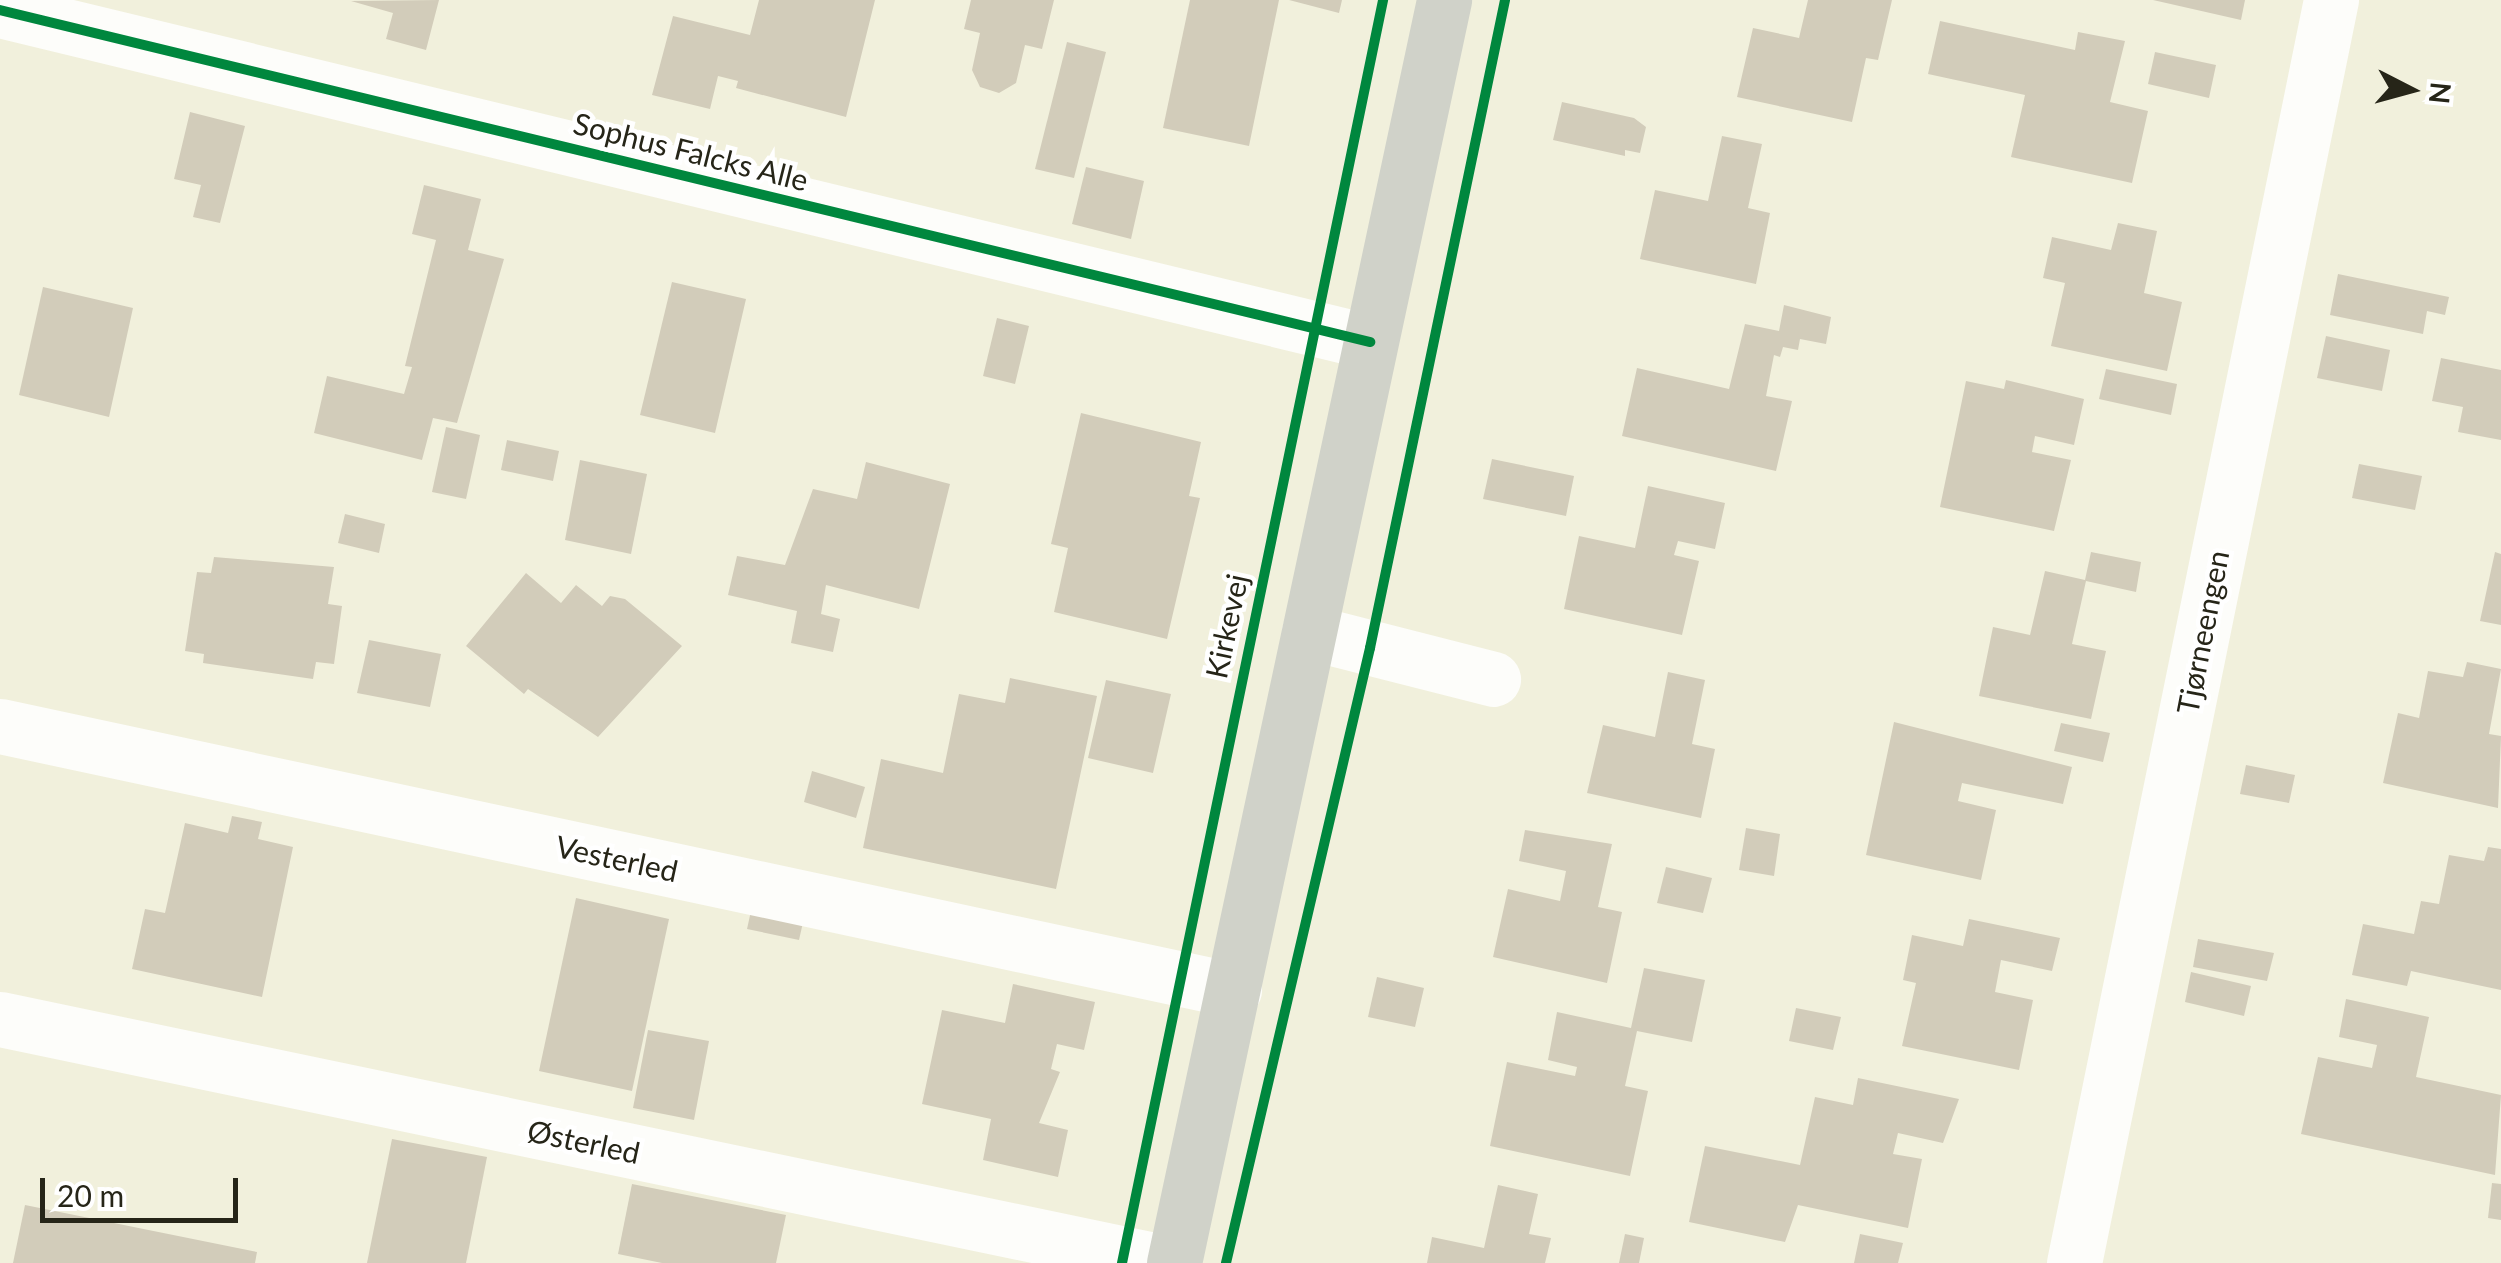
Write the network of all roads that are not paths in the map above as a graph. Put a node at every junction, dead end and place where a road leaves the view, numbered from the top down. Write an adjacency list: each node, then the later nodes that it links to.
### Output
1 (1444, 0): 4 (main road)
2 (2331, 0): 11 (street, Tjørneengen)
3 (0, 10): 4 (street, Sophus Falcks Alle)
4 (1370, 342): 5 (main road)
5 (1309, 632): 6 (street); 8 (main road)
6 (1493, 679)
7 (0, 726): 8 (street, Vesterled)
8 (1234, 990): 10 (main road)
9 (0, 1019): 10 (street, Østerled)
10 (1171, 1263)
11 (2074, 1263)

